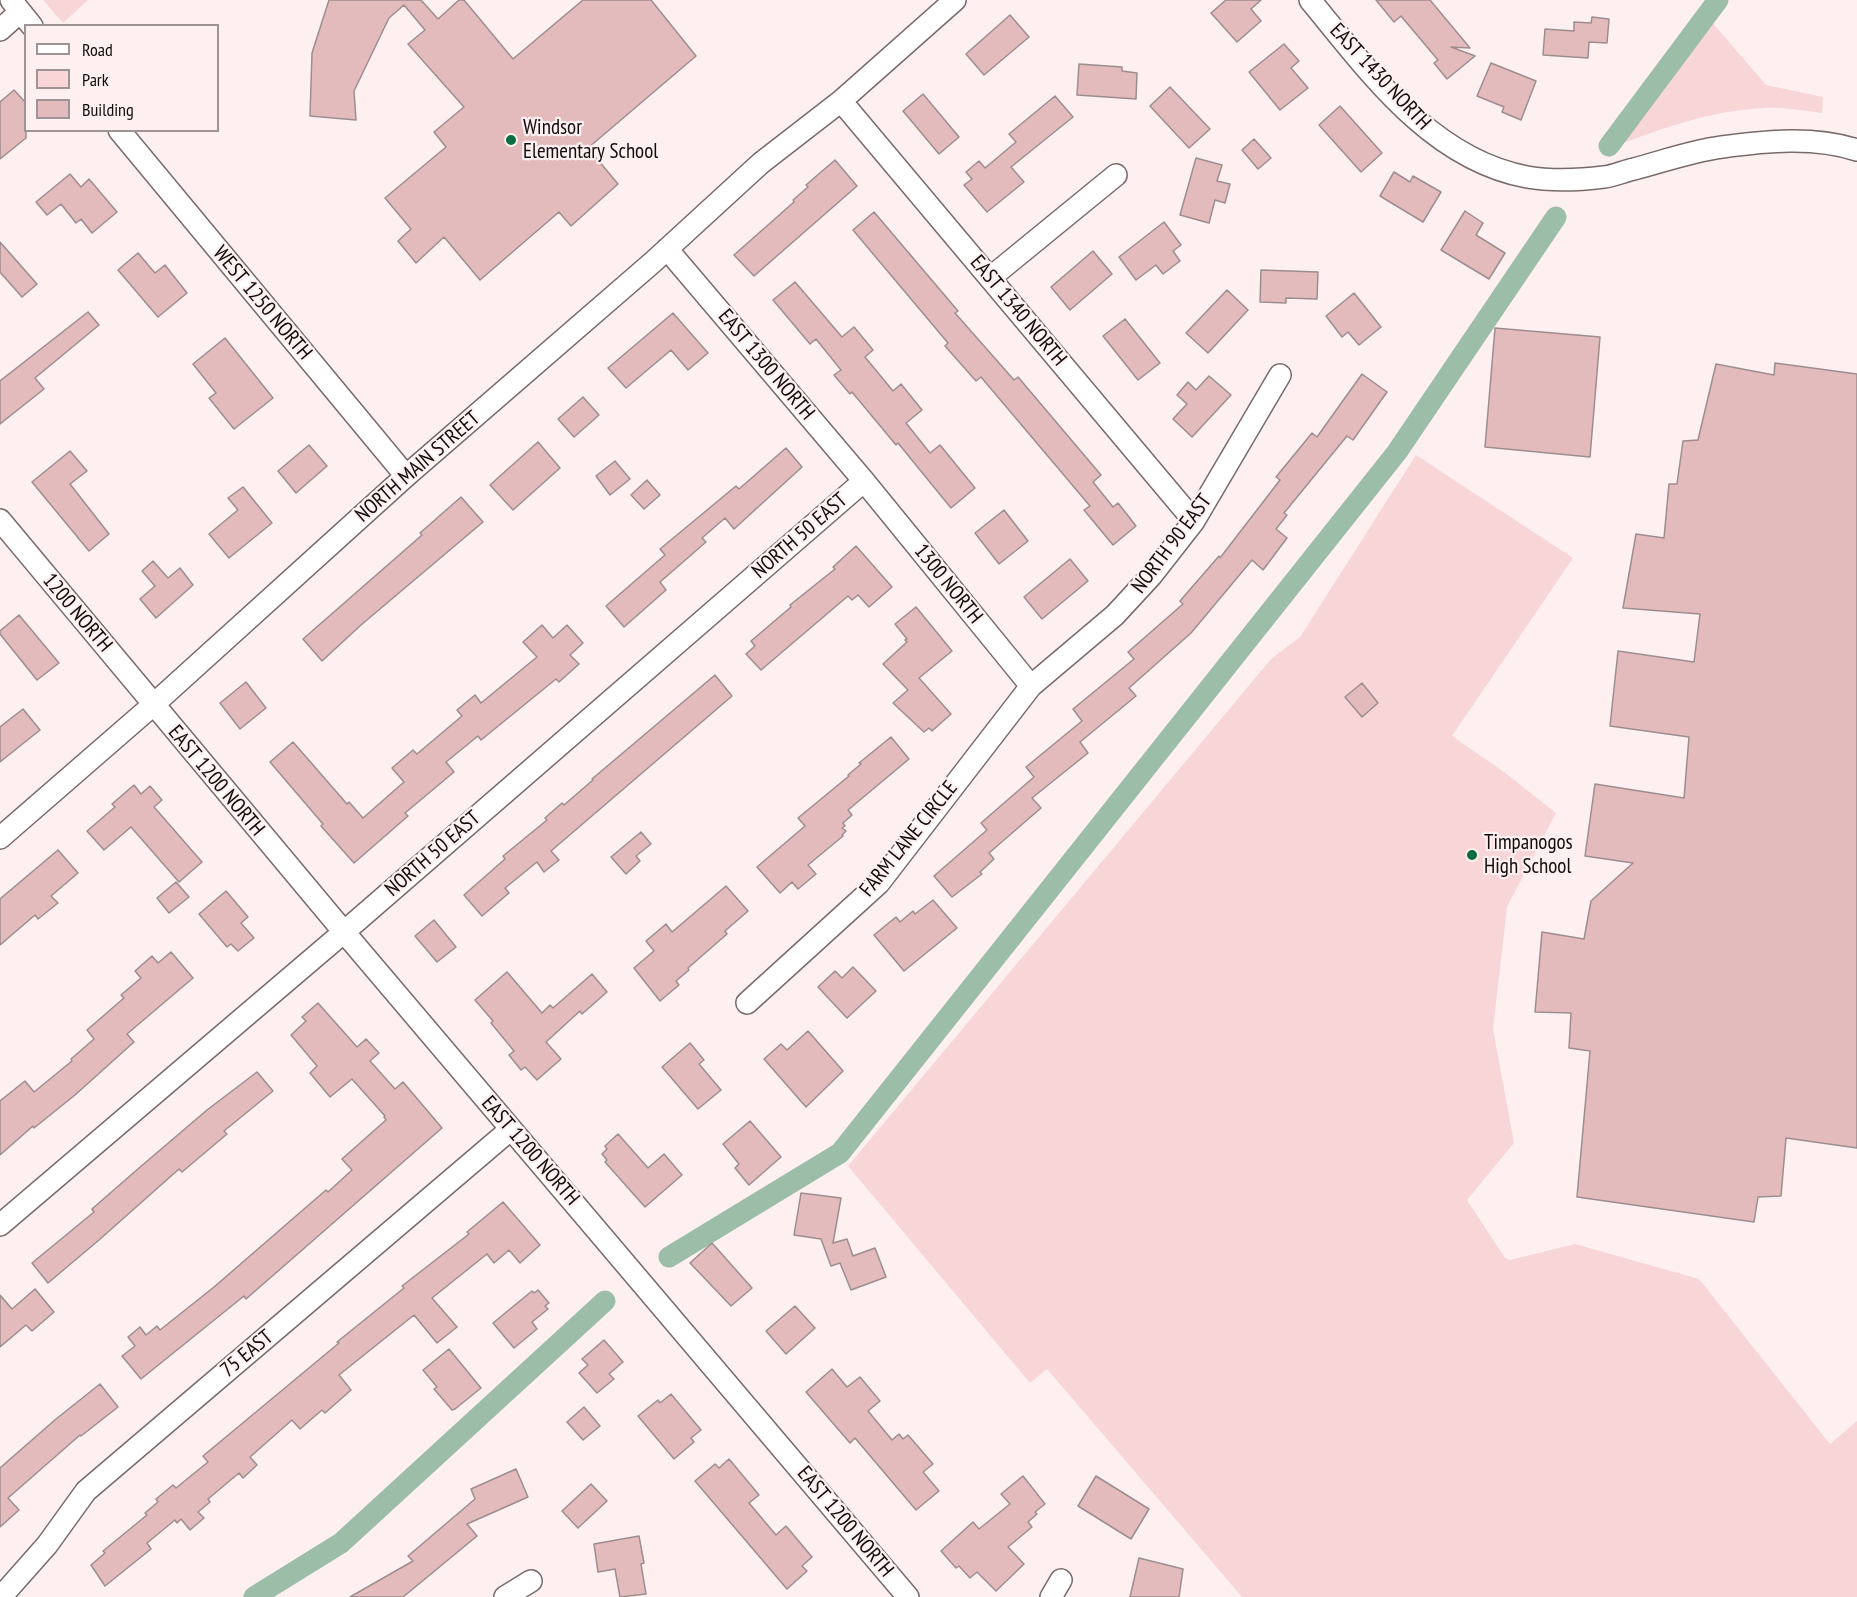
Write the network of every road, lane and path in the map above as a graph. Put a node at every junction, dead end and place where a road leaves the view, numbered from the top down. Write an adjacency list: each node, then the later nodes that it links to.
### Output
1 (955, 0): 5 (street, NORTH MAIN STREET)
2 (1310, 0): 7 (street, EAST 1430 NORTH)
3 (21, 12): 4 (street)
4 (0, 30)
5 (841, 101): 9 (street, NORTH MAIN STREET); 10 (street, EAST 1340 NORTH)
6 (121, 132): 12 (street, WEST 1250 NORTH)
7 (1857, 150)
8 (1116, 175): 10 (street)
9 (667, 249): 12 (street, NORTH MAIN STREET); 13 (street, EAST 1300 NORTH)
10 (990, 278): 15 (street, EAST 1340 NORTH)
11 (1280, 375): 15 (street, NORTH 90 EAST)
12 (406, 476): 17 (street, NORTH MAIN STREET)
13 (864, 481): 16 (street, 1300 NORTH); 19 (street, NORTH 50 EAST)
14 (0, 520): 17 (street, 1200 NORTH)
15 (1194, 522): 16 (street, NORTH 90 EAST)
16 (1031, 686): 20 (street, FARM LANE CIRCLE)
17 (153, 705): 18 (street, NORTH MAIN STREET); 19 (street, EAST 1200 NORTH)
18 (0, 838)
19 (344, 932): 21 (street, EAST 1200 NORTH); 22 (street, NORTH 50 EAST)
20 (747, 1004)
21 (511, 1129): 24 (street, 75 EAST); 26 (street, EAST 1200 NORTH)
22 (0, 1225)
23 (531, 1581): 25 (street)
24 (1, 1597)
25 (505, 1597)
26 (908, 1597)

